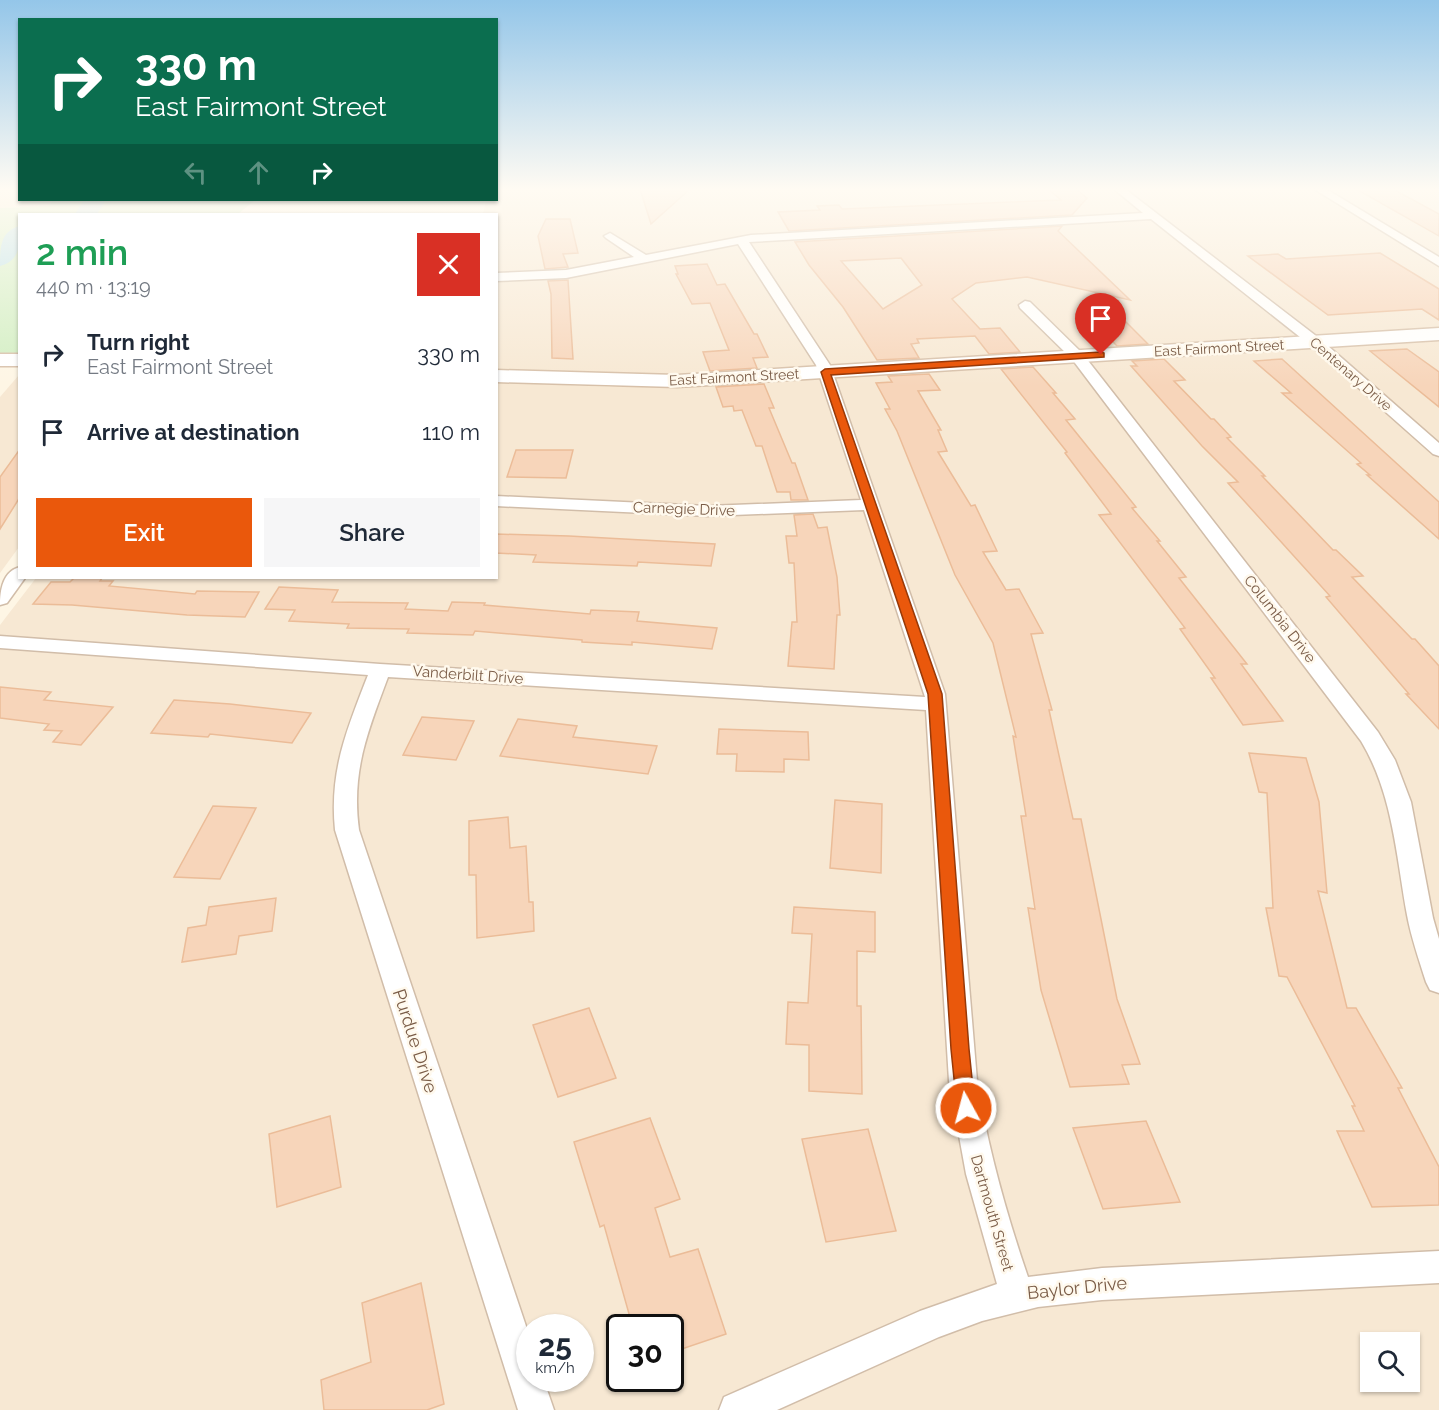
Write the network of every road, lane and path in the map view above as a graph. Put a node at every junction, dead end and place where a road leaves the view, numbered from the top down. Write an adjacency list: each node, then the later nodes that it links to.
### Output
1 (638, 255): 5 (street)
2 (660, 255): 5 (street)
3 (751, 255): 13 (street, Dartmouth Street)
4 (1203, 255): 9 (street, Centenary Drive)
5 (643, 258): 6 (street)
6 (498, 277)
7 (1025, 305): 10 (street, Columbia Drive)
8 (1439, 334): 9 (street, East Fairmont Street)
9 (1315, 342): 10 (street, East Fairmont Street); 15 (street, Centenary Drive)
10 (1077, 356): 13 (street, East Fairmont Street); 23 (street, Columbia Drive)
11 (0, 360): 12 (street)
12 (18, 360)
13 (825, 372): 14 (street, East Fairmont Street); 17 (street, Dartmouth Street)
14 (498, 376)
15 (1439, 451)
16 (498, 501): 17 (street, Carnegie Drive)
17 (871, 506): 22 (street, Dartmouth Street)
18 (18, 575): 19 (street)
19 (0, 599)
20 (0, 642): 21 (street, Vanderbilt Drive)
21 (380, 670): 22 (street, Vanderbilt Drive); 26 (street, Purdue Drive)
22 (937, 704): 25 (street, Dartmouth Street)
23 (1439, 982)
24 (1439, 1267): 25 (street, Baylor Drive)
25 (1017, 1295): 27 (street, Baylor Drive)
26 (536, 1410)
27 (737, 1410)

